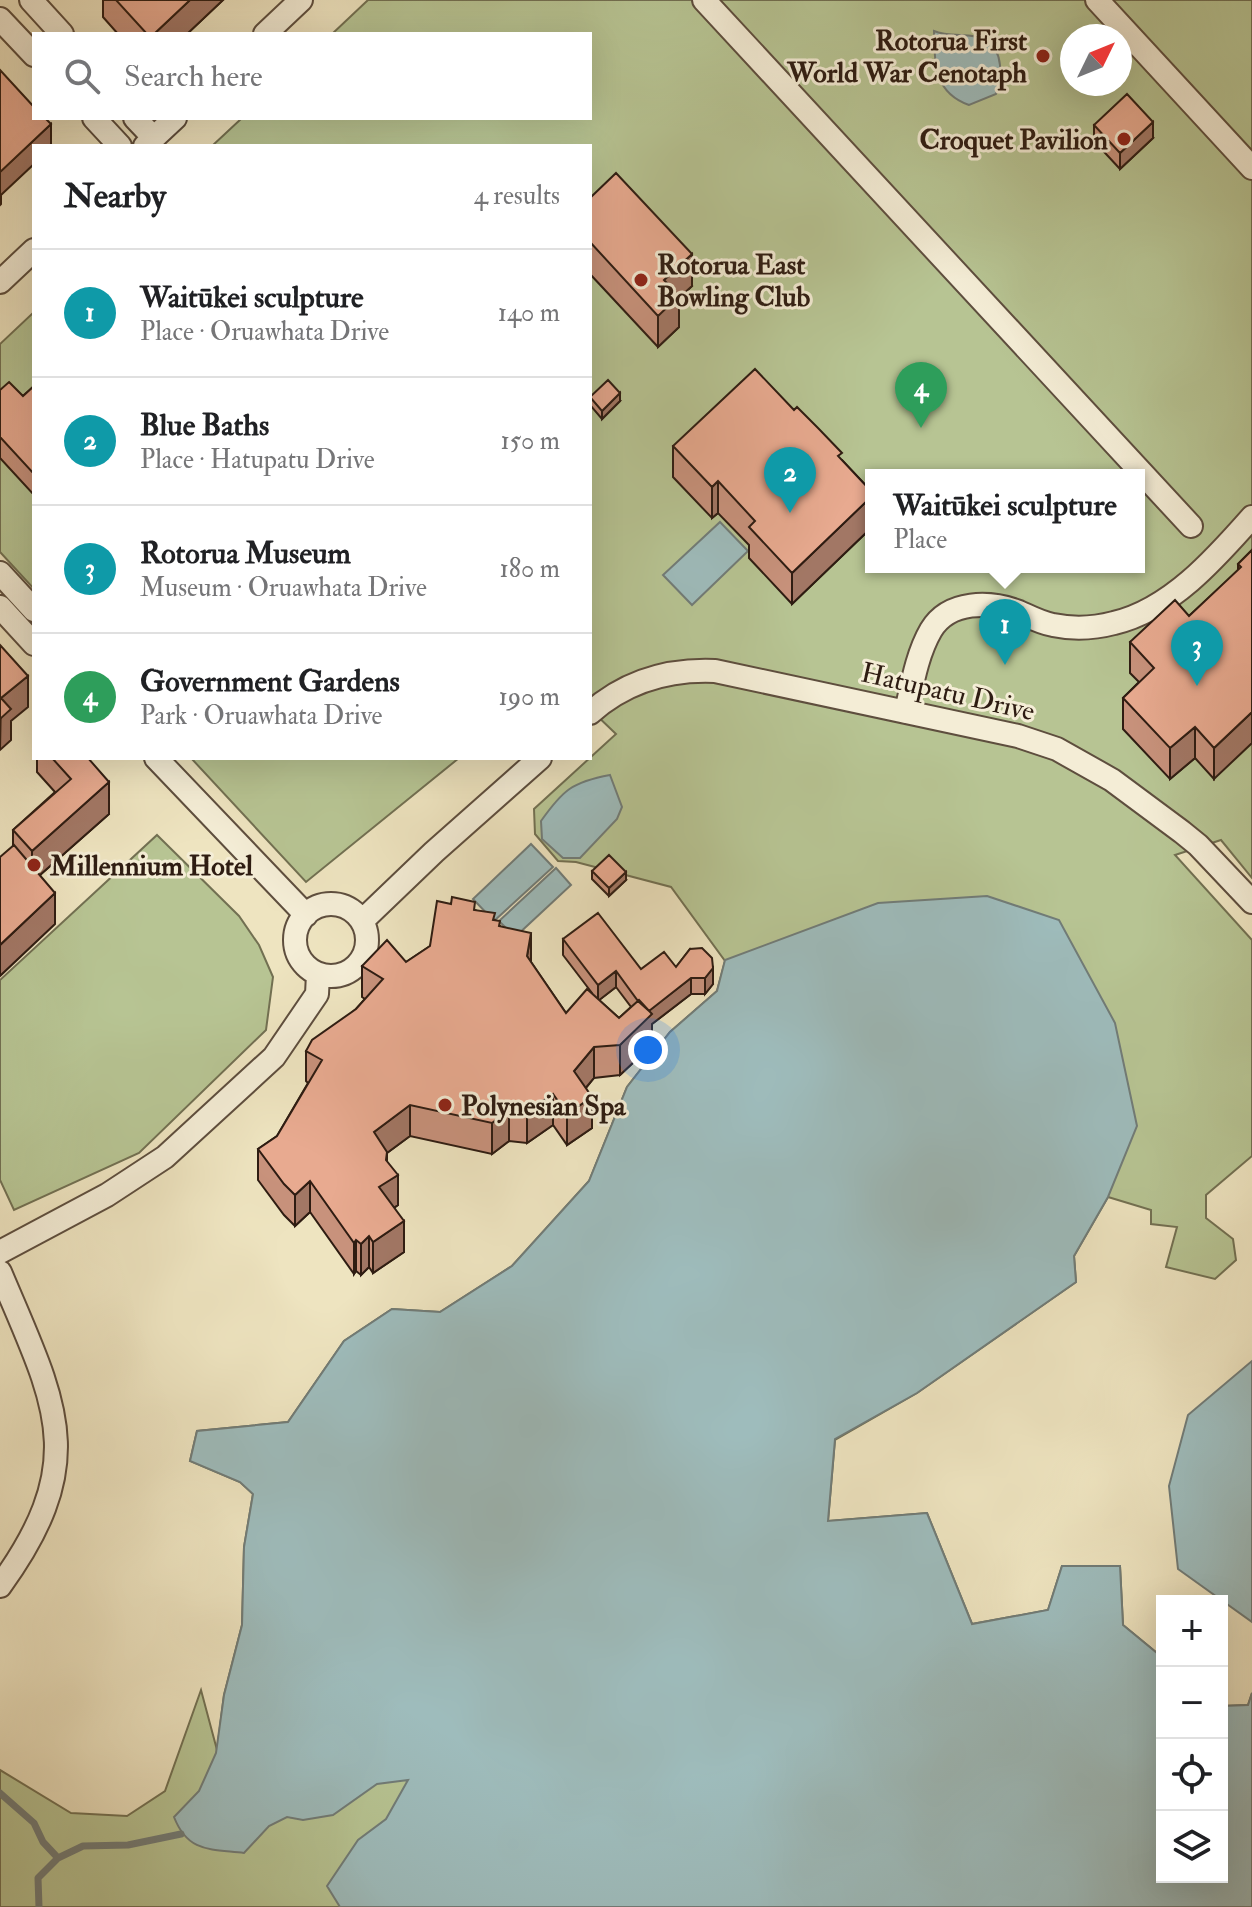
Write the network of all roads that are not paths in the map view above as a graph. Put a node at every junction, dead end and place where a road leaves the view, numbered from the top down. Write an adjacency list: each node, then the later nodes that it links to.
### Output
1 (31, 0): 6 (street)
2 (301, 0): 7 (street)
3 (704, 0): 17 (street)
4 (1097, 0): 14 (street)
5 (0, 19): 8 (street)
6 (60, 32)
7 (267, 32)
8 (32, 53)
9 (96, 120): 13 (street)
10 (136, 120): 12 (street)
11 (173, 120): 12 (street)
12 (149, 142)
13 (118, 144)
14 (1252, 168)
15 (32, 252): 16 (street)
16 (0, 282)
17 (1138, 469)
18 (1145, 476): 20 (street)
19 (1252, 517): 26 (street)
20 (1191, 526)
21 (0, 573): 23 (street)
22 (0, 607): 24 (street)
23 (32, 608)
24 (32, 642)
25 (592, 712): 26 (street, Hatupatu Drive)
26 (906, 712): 29 (street, Hatupatu Drive)
27 (158, 760): 30 (street)
28 (538, 760): 31 (street)
29 (1252, 902)
30 (306, 915): 31 (street); 32 (street)
31 (362, 921): 32 (street)
32 (318, 974): 33 (street)
33 (0, 1252)
34 (0, 1272): 35 (street)
35 (0, 1586)

